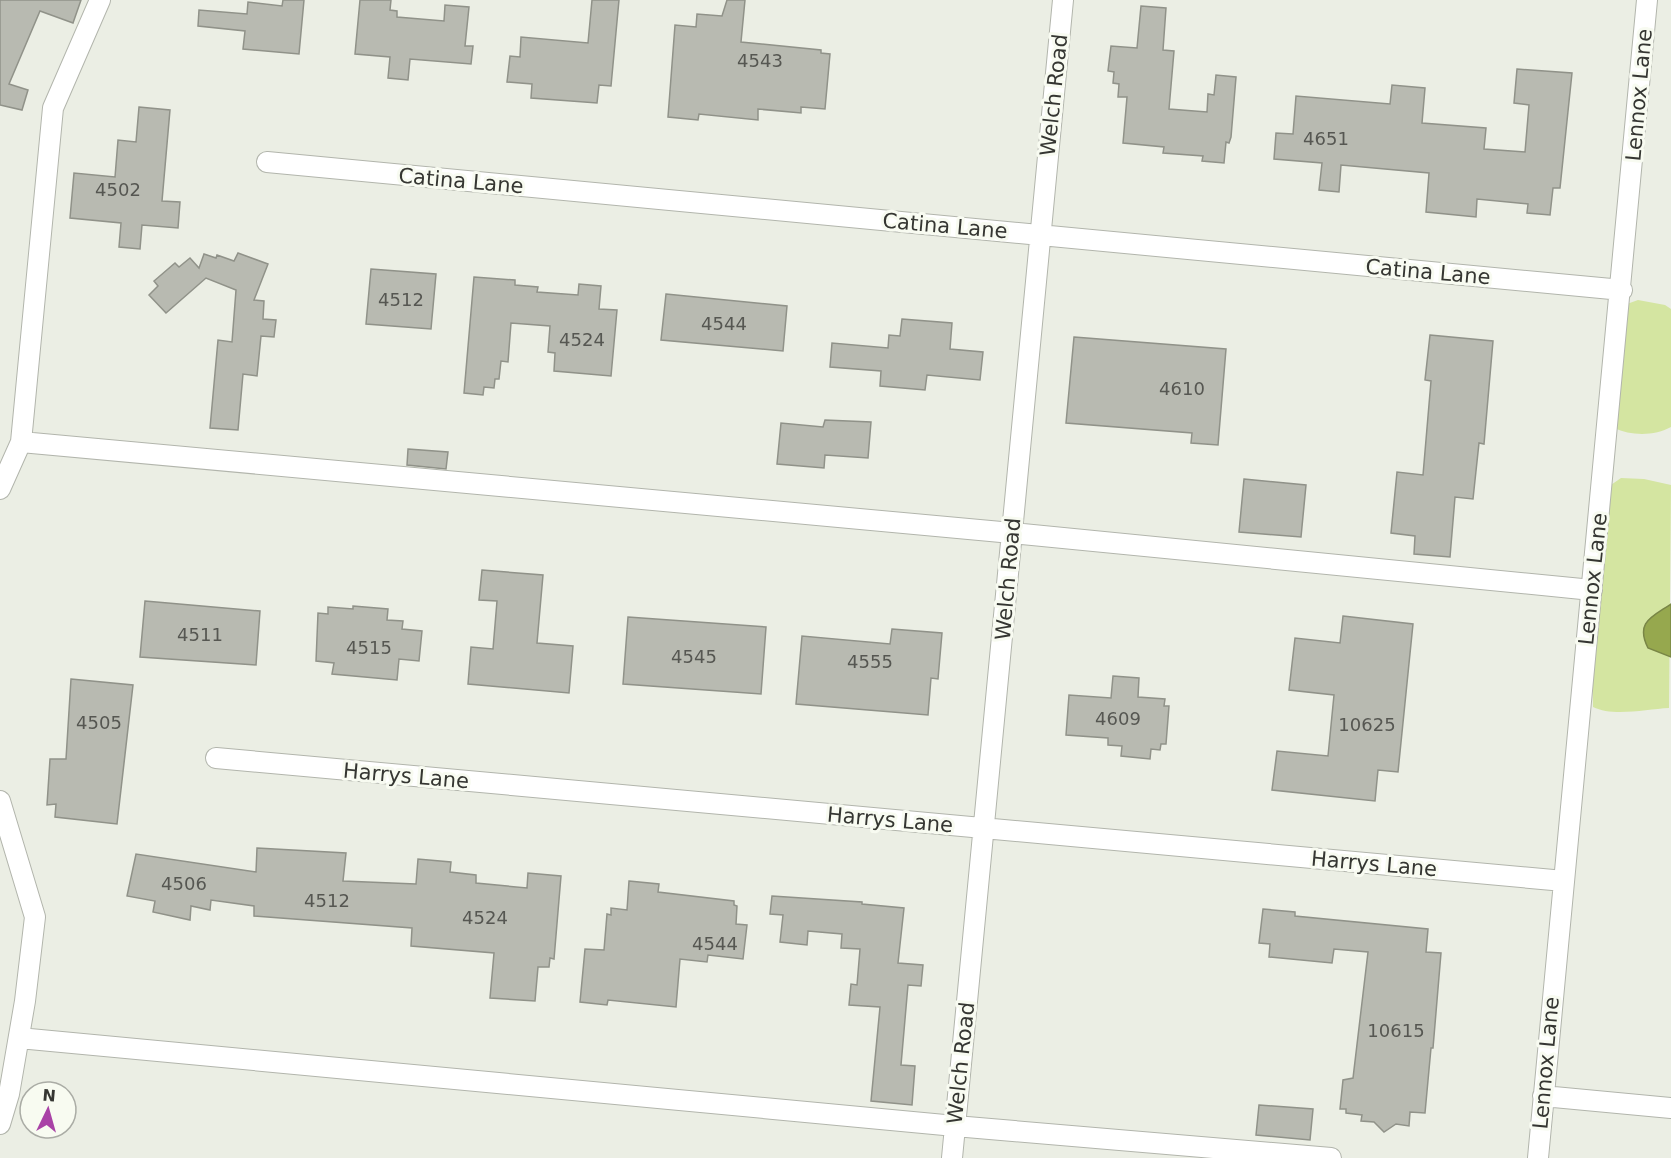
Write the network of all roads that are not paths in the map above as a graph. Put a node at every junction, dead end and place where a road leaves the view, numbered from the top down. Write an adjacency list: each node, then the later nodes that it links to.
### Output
1 (100, 0): 7 (street)
2 (1063, 0): 5 (street, Welch Road)
3 (1647, 0): 6 (street, Lennox Lane)
4 (267, 162): 5 (street, Catina Lane)
5 (1040, 235): 6 (street, Catina Lane); 9 (street, Welch Road)
6 (1622, 290): 10 (street, Lennox Lane)
7 (21, 442): 8 (street); 9 (street)
8 (0, 489)
9 (1012, 533): 10 (street); 13 (street, Welch Road)
10 (1592, 590): 14 (street, Lennox Lane)
11 (216, 758): 13 (street, Harrys Lane)
12 (0, 801): 15 (street)
13 (985, 829): 14 (street, Harrys Lane); 19 (street, Welch Road)
14 (1564, 881): 16 (street, Lennox Lane)
15 (19, 1038): 18 (street); 19 (street)
16 (1543, 1096): 17 (street); 22 (street, Lennox Lane)
17 (1671, 1108)
18 (0, 1124)
19 (955, 1126): 20 (street, Welch Road); 21 (street)
20 (952, 1158)
21 (1331, 1158)
22 (1538, 1158)

